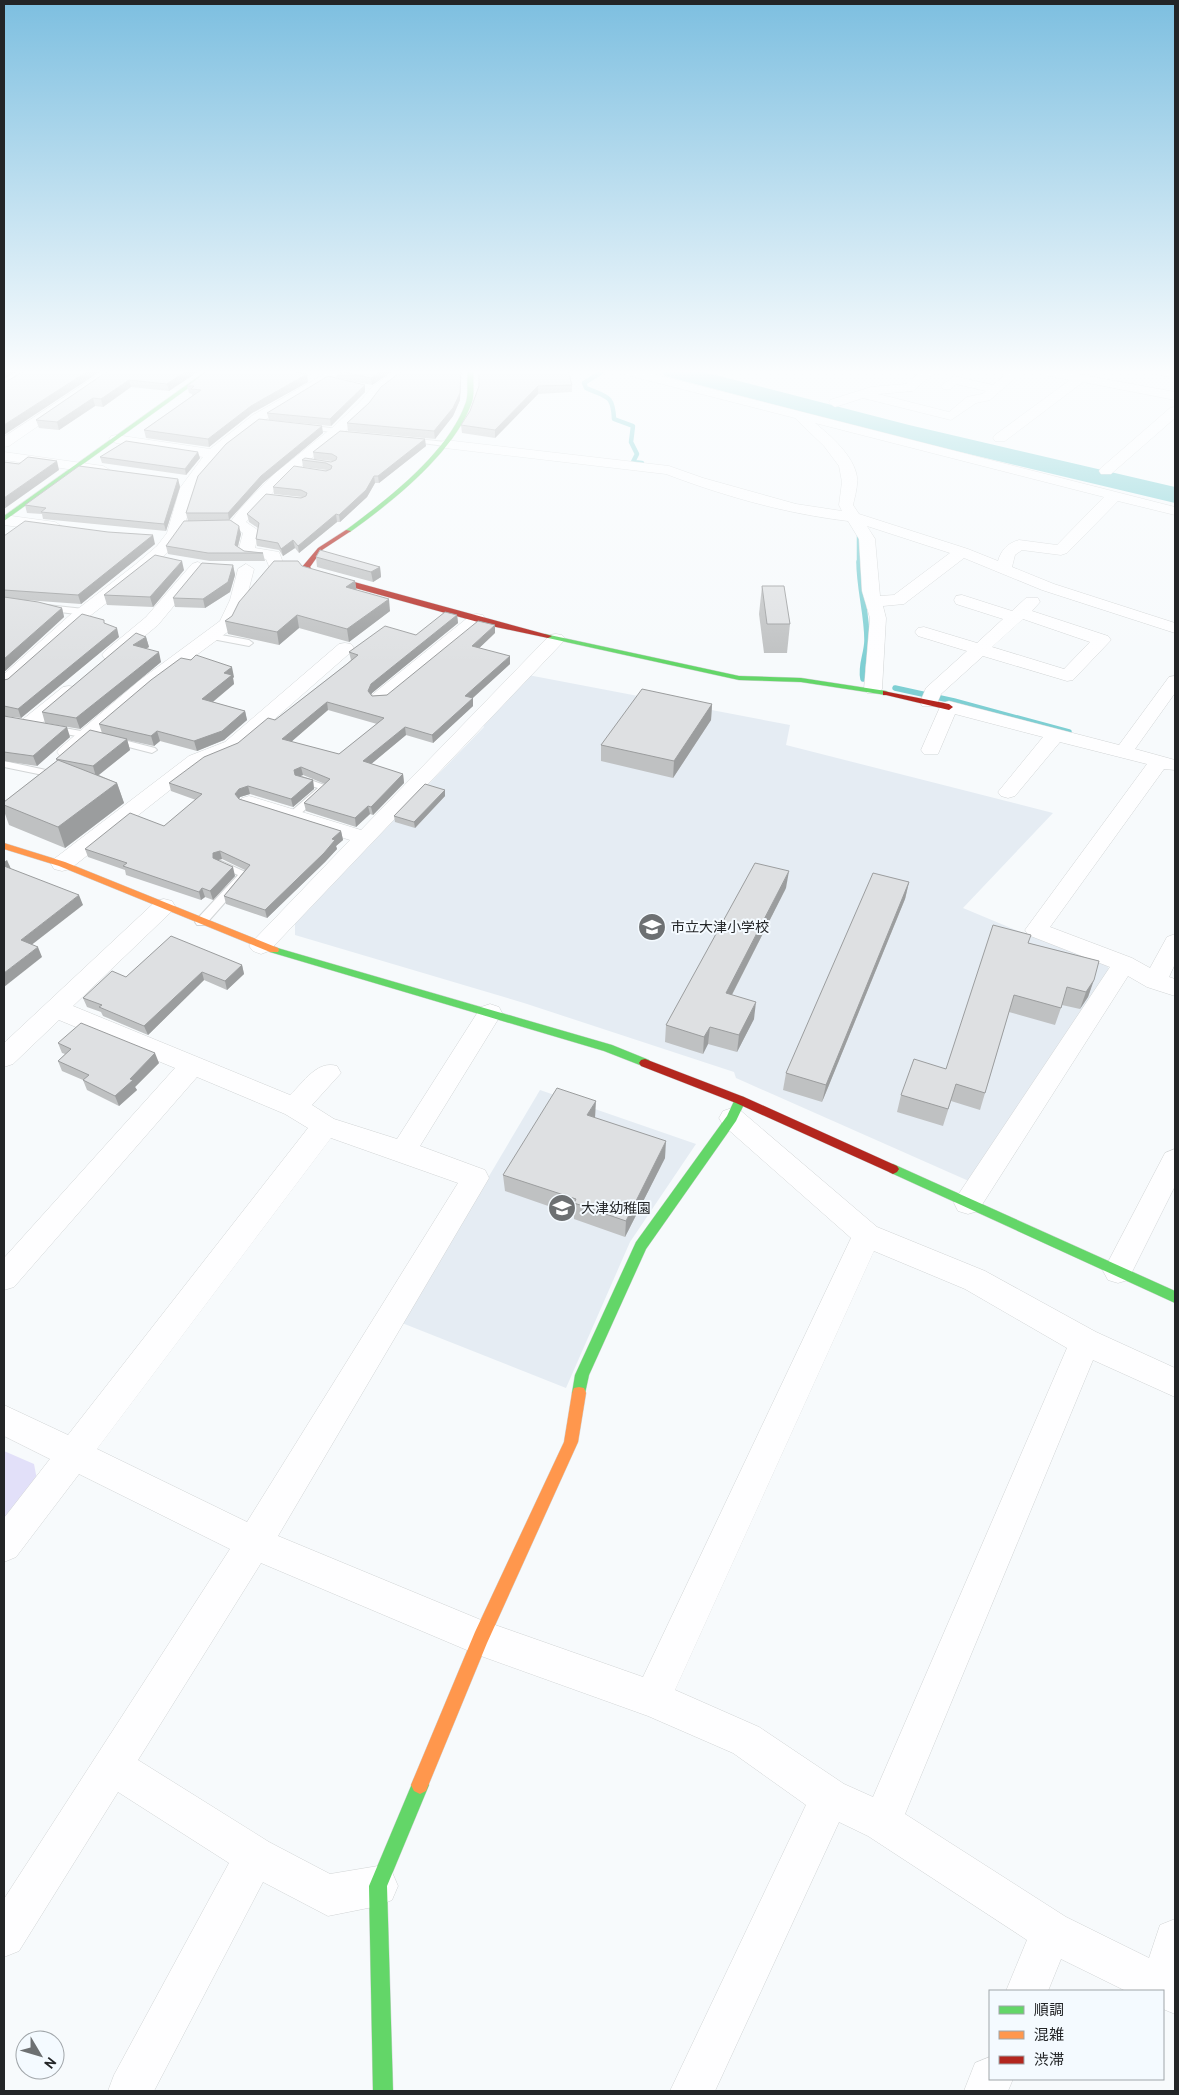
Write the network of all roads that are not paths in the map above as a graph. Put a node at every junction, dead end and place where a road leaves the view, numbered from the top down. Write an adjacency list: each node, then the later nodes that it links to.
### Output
1 (74, 469): 17 (street)
2 (96, 469): 11 (street)
3 (202, 469): 13 (street)
4 (294, 469): 24 (street)
5 (421, 469): 23 (street)
6 (658, 469): 16 (street)
7 (845, 469): 16 (street)
8 (1010, 469): 14 (street)
9 (1109, 469): 10 (street)
10 (1106, 471)
11 (116, 472)
12 (172, 479): 13 (street)
13 (191, 482): 19 (street)
14 (1114, 496): 15 (street); 25 (street)
15 (1175, 510)
16 (854, 517): 21 (street); 27 (street)
17 (4, 519): 18 (street)
18 (66, 529)
19 (177, 529): 20 (street); 22 (street)
20 (155, 537)
21 (962, 552): 25 (street); 27 (street)
22 (153, 557): 30 (street); 40 (street)
23 (306, 567): 24 (street); 32 (street)
24 (277, 568): 35 (street)
25 (1002, 569): 26 (street)
26 (1048, 587): 31 (street); 33 (street)
27 (873, 600): 44 (street)
28 (962, 600): 31 (street)
29 (38, 607): 30 (lane)
30 (84, 612): 43 (street)
31 (1018, 614): 39 (street); 39 (street)
32 (477, 619): 36 (street); 46 (street)
33 (1175, 628)
34 (924, 632): 39 (street)
35 (210, 636): 37 (lane); 50 (street)
36 (556, 639): 44 (street); 62 (street)
37 (249, 643)
38 (345, 648): 64 (street)
39 (979, 649): 45 (street)
40 (101, 664)
41 (79, 682): 48 (street)
42 (1175, 682): 53 (street)
43 (4, 684)
44 (873, 689): 45 (street)
45 (931, 697): 47 (street)
46 (380, 698)
47 (949, 707): 49 (street); 52 (street)
48 (24, 724): 50 (lane)
49 (1056, 734): 53 (street); 59 (street)
50 (87, 735): 51 (lane); 56 (street)
51 (152, 750)
52 (931, 750)
53 (1124, 751): 54 (street)
54 (1167, 763): 70 (street)
55 (4, 764): 56 (lane)
56 (43, 772): 58 (street)
57 (302, 780): 61 (lane)
58 (24, 789)
59 (1008, 792)
60 (250, 802): 61 (street)
61 (292, 816): 62 (street)
62 (365, 838): 69 (street)
63 (4, 846): 64 (street)
64 (62, 864): 66 (street)
65 (221, 864): 67 (lane)
66 (164, 906): 67 (street); 72 (street)
67 (201, 922): 69 (street)
68 (1175, 942): 71 (street)
69 (261, 946): 73 (street)
70 (1124, 964): 71 (street); 82 (street)
71 (1165, 985)
72 (56, 1009): 74 (street); 75 (street)
73 (490, 1013): 78 (street); 80 (street)
74 (4, 1058)
75 (193, 1065): 77 (street); 85 (street)
76 (328, 1073): 77 (street)
77 (294, 1107): 79 (street)
78 (736, 1109): 82 (street); 83 (street); 93 (street)
79 (325, 1126): 80 (street); 90 (street)
80 (404, 1151): 91 (street)
81 (1175, 1160): 84 (street)
82 (968, 1203): 84 (street)
83 (868, 1236): 87 (street); 94 (street)
84 (1118, 1271): 86 (street)
85 (4, 1278)
86 (1175, 1297)
87 (1085, 1342): 88 (street); 97 (street)
88 (1175, 1383)
89 (4, 1420): 90 (street)
90 (73, 1454): 91 (street); 92 (street)
91 (254, 1543): 93 (street); 95 (street)
92 (4, 1546)
93 (481, 1638): 94 (street); 99 (street)
94 (652, 1699): 96 (street)
95 (113, 1766): 98 (street); 101 (street)
96 (830, 1798): 97 (street); 107 (street)
97 (882, 1822): 100 (street)
98 (255, 1856): 99 (street); 105 (street)
99 (378, 1886): 106 (street)
100 (1051, 1932): 103 (street); 104 (street)
101 (4, 1936)
102 (1175, 1940): 103 (street)
103 (1169, 1989)
104 (1027, 1990)
105 (130, 2091)
106 (383, 2091)
107 (692, 2091)

